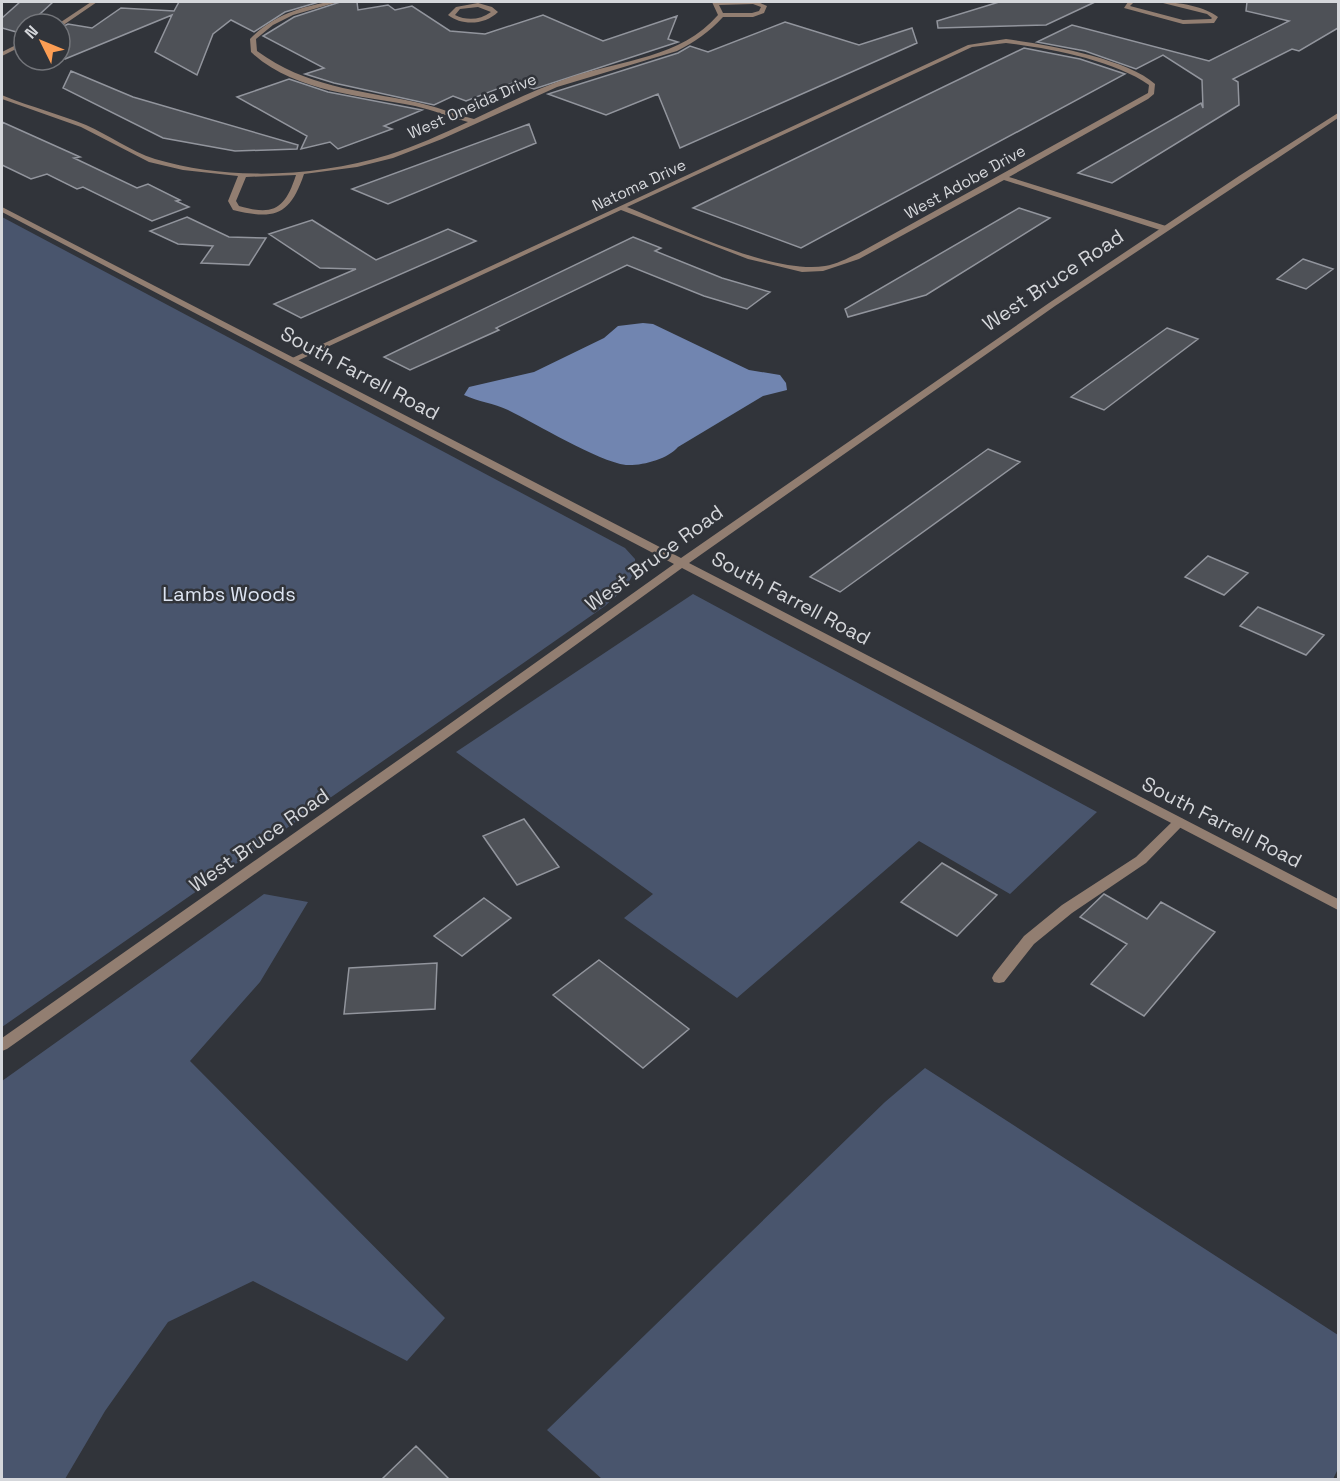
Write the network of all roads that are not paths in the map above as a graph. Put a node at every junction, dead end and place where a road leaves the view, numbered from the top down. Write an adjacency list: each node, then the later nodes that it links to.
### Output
1 (94, 2): 8 (street)
2 (335, 2): 12 (street)
3 (716, 2): 7 (street); 7 (street)
4 (1131, 2): 5 (street)
5 (1165, 2)
6 (454, 6): 6 (street)
7 (721, 15): 12 (street, West Oneida Drive)
8 (72, 17)
9 (998, 41): 15 (street, West Adobe Drive); 16 (street, Natoma Drive)
10 (2, 97): 14 (street, West Oneida Drive)
11 (1338, 115): 18 (street, West Bruce Road)
12 (472, 121): 13 (street, West Oneida Drive)
13 (302, 172): 14 (street, West Oneida Drive); 14 (street)
14 (243, 174)
15 (1003, 177): 16 (street, West Adobe Drive); 18 (street)
16 (622, 208): 19 (street, Natoma Drive)
17 (2, 209): 19 (street, South Farrell Road)
18 (1163, 228): 20 (street, West Bruce Road)
19 (292, 360): 20 (street, South Farrell Road)
20 (680, 562): 21 (street, South Farrell Road); 24 (street, West Bruce Road)
21 (1179, 822): 22 (street, South Farrell Road); 23 (street)
22 (1338, 905)
23 (999, 978)
24 (2, 1045)

